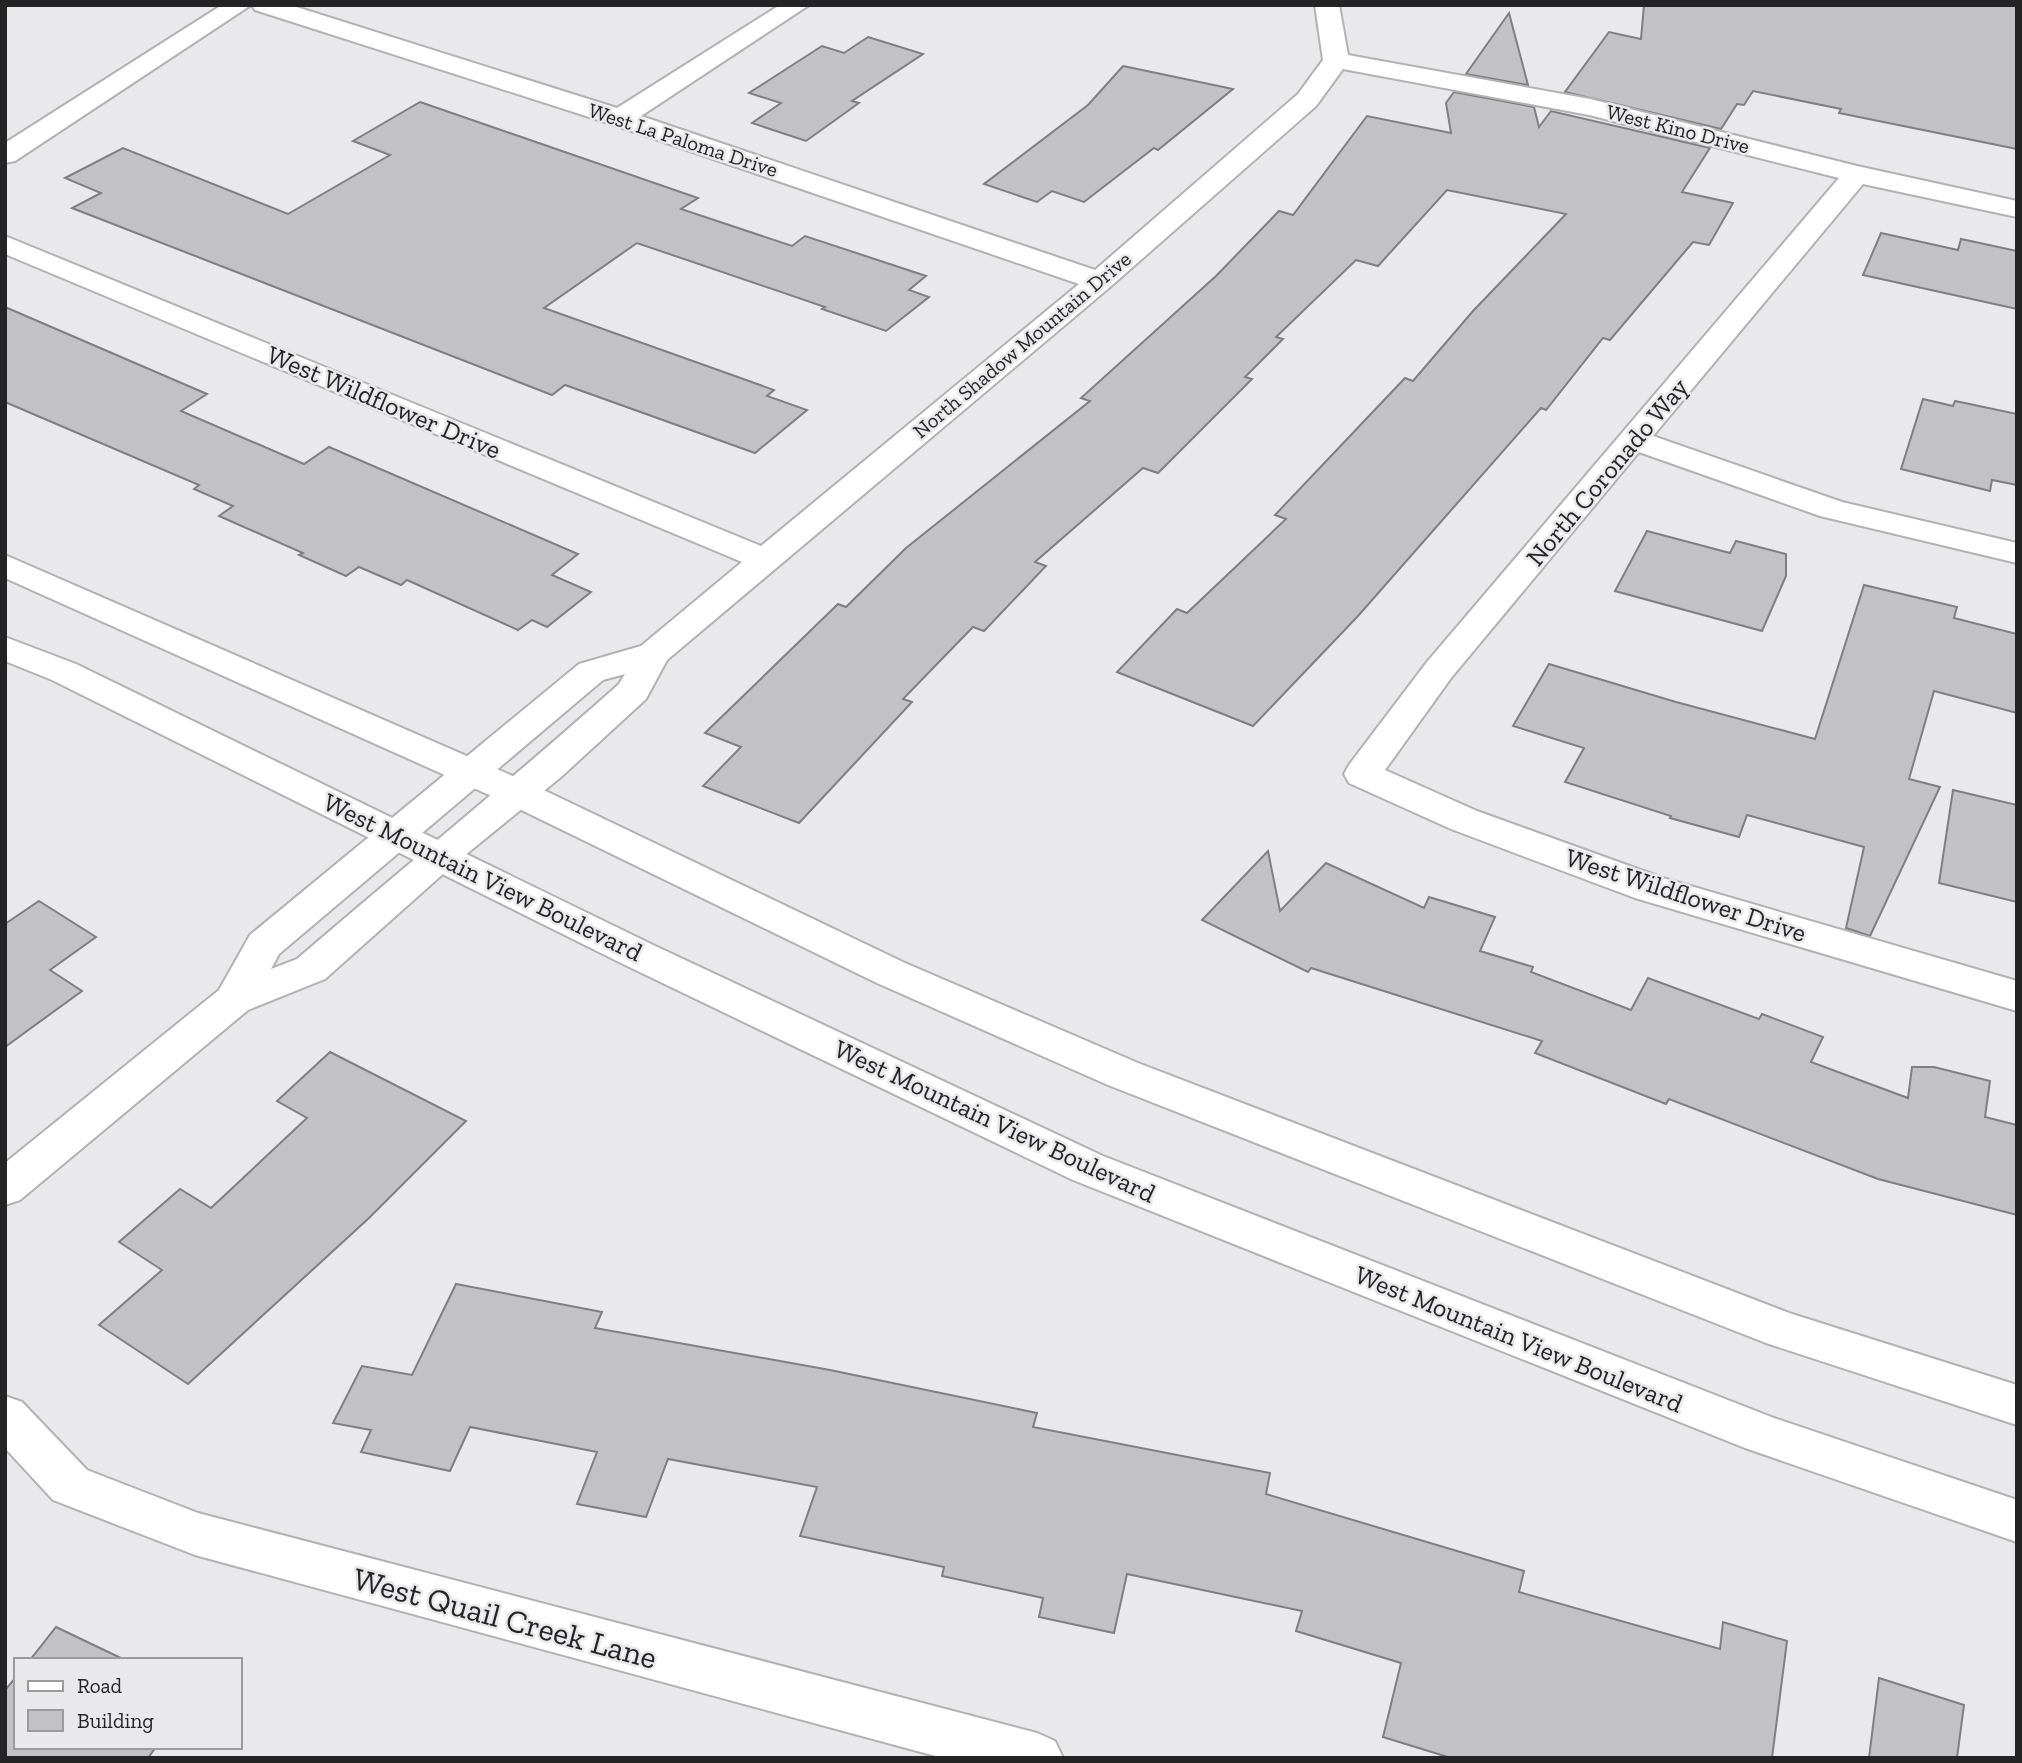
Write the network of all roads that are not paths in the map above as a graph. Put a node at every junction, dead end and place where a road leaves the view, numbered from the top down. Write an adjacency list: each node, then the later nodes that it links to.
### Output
1 (239, 5): 7 (street)
2 (264, 5): 6 (street, West La Paloma Drive)
3 (797, 5): 6 (street)
4 (1327, 5): 5 (street)
5 (1336, 60): 8 (street, West Kino Drive); 11 (street, North Shadow Mountain Drive)
6 (620, 118): 11 (street, West La Paloma Drive)
7 (5, 155)
8 (1857, 174): 9 (street, West Kino Drive); 12 (street, North Coronado Way)
9 (2017, 209)
10 (5, 244): 14 (street, West Wildflower Drive)
11 (1100, 281): 14 (street, North Shadow Mountain Drive)
12 (1634, 440): 13 (street); 19 (street, North Coronado Way)
13 (2017, 553)
14 (763, 559): 17 (street, North Shadow Mountain Drive)
15 (5, 565): 18 (street)
16 (5, 648): 21 (street, West Mountain View Boulevard)
17 (653, 654): 18 (street, North Shadow Mountain Drive); 20 (street, North Shadow Mountain Drive)
18 (471, 771): 20 (street); 21 (street, North Shadow Mountain Drive)
19 (1362, 774): 23 (street, West Wildflower Drive)
20 (519, 793): 22 (street, North Shadow Mountain Drive); 26 (street)
21 (395, 834): 22 (street, West Mountain View Boulevard); 24 (street, North Shadow Mountain Drive)
22 (440, 856): 24 (street, North Shadow Mountain Drive); 28 (street, West Mountain View Boulevard)
23 (2017, 996)
24 (234, 1000): 25 (street, North Shadow Mountain Drive)
25 (5, 1188)
26 (2017, 1405)
27 (5, 1416): 29 (street, West Quail Creek Lane)
28 (2017, 1521)
29 (1037, 1758)

